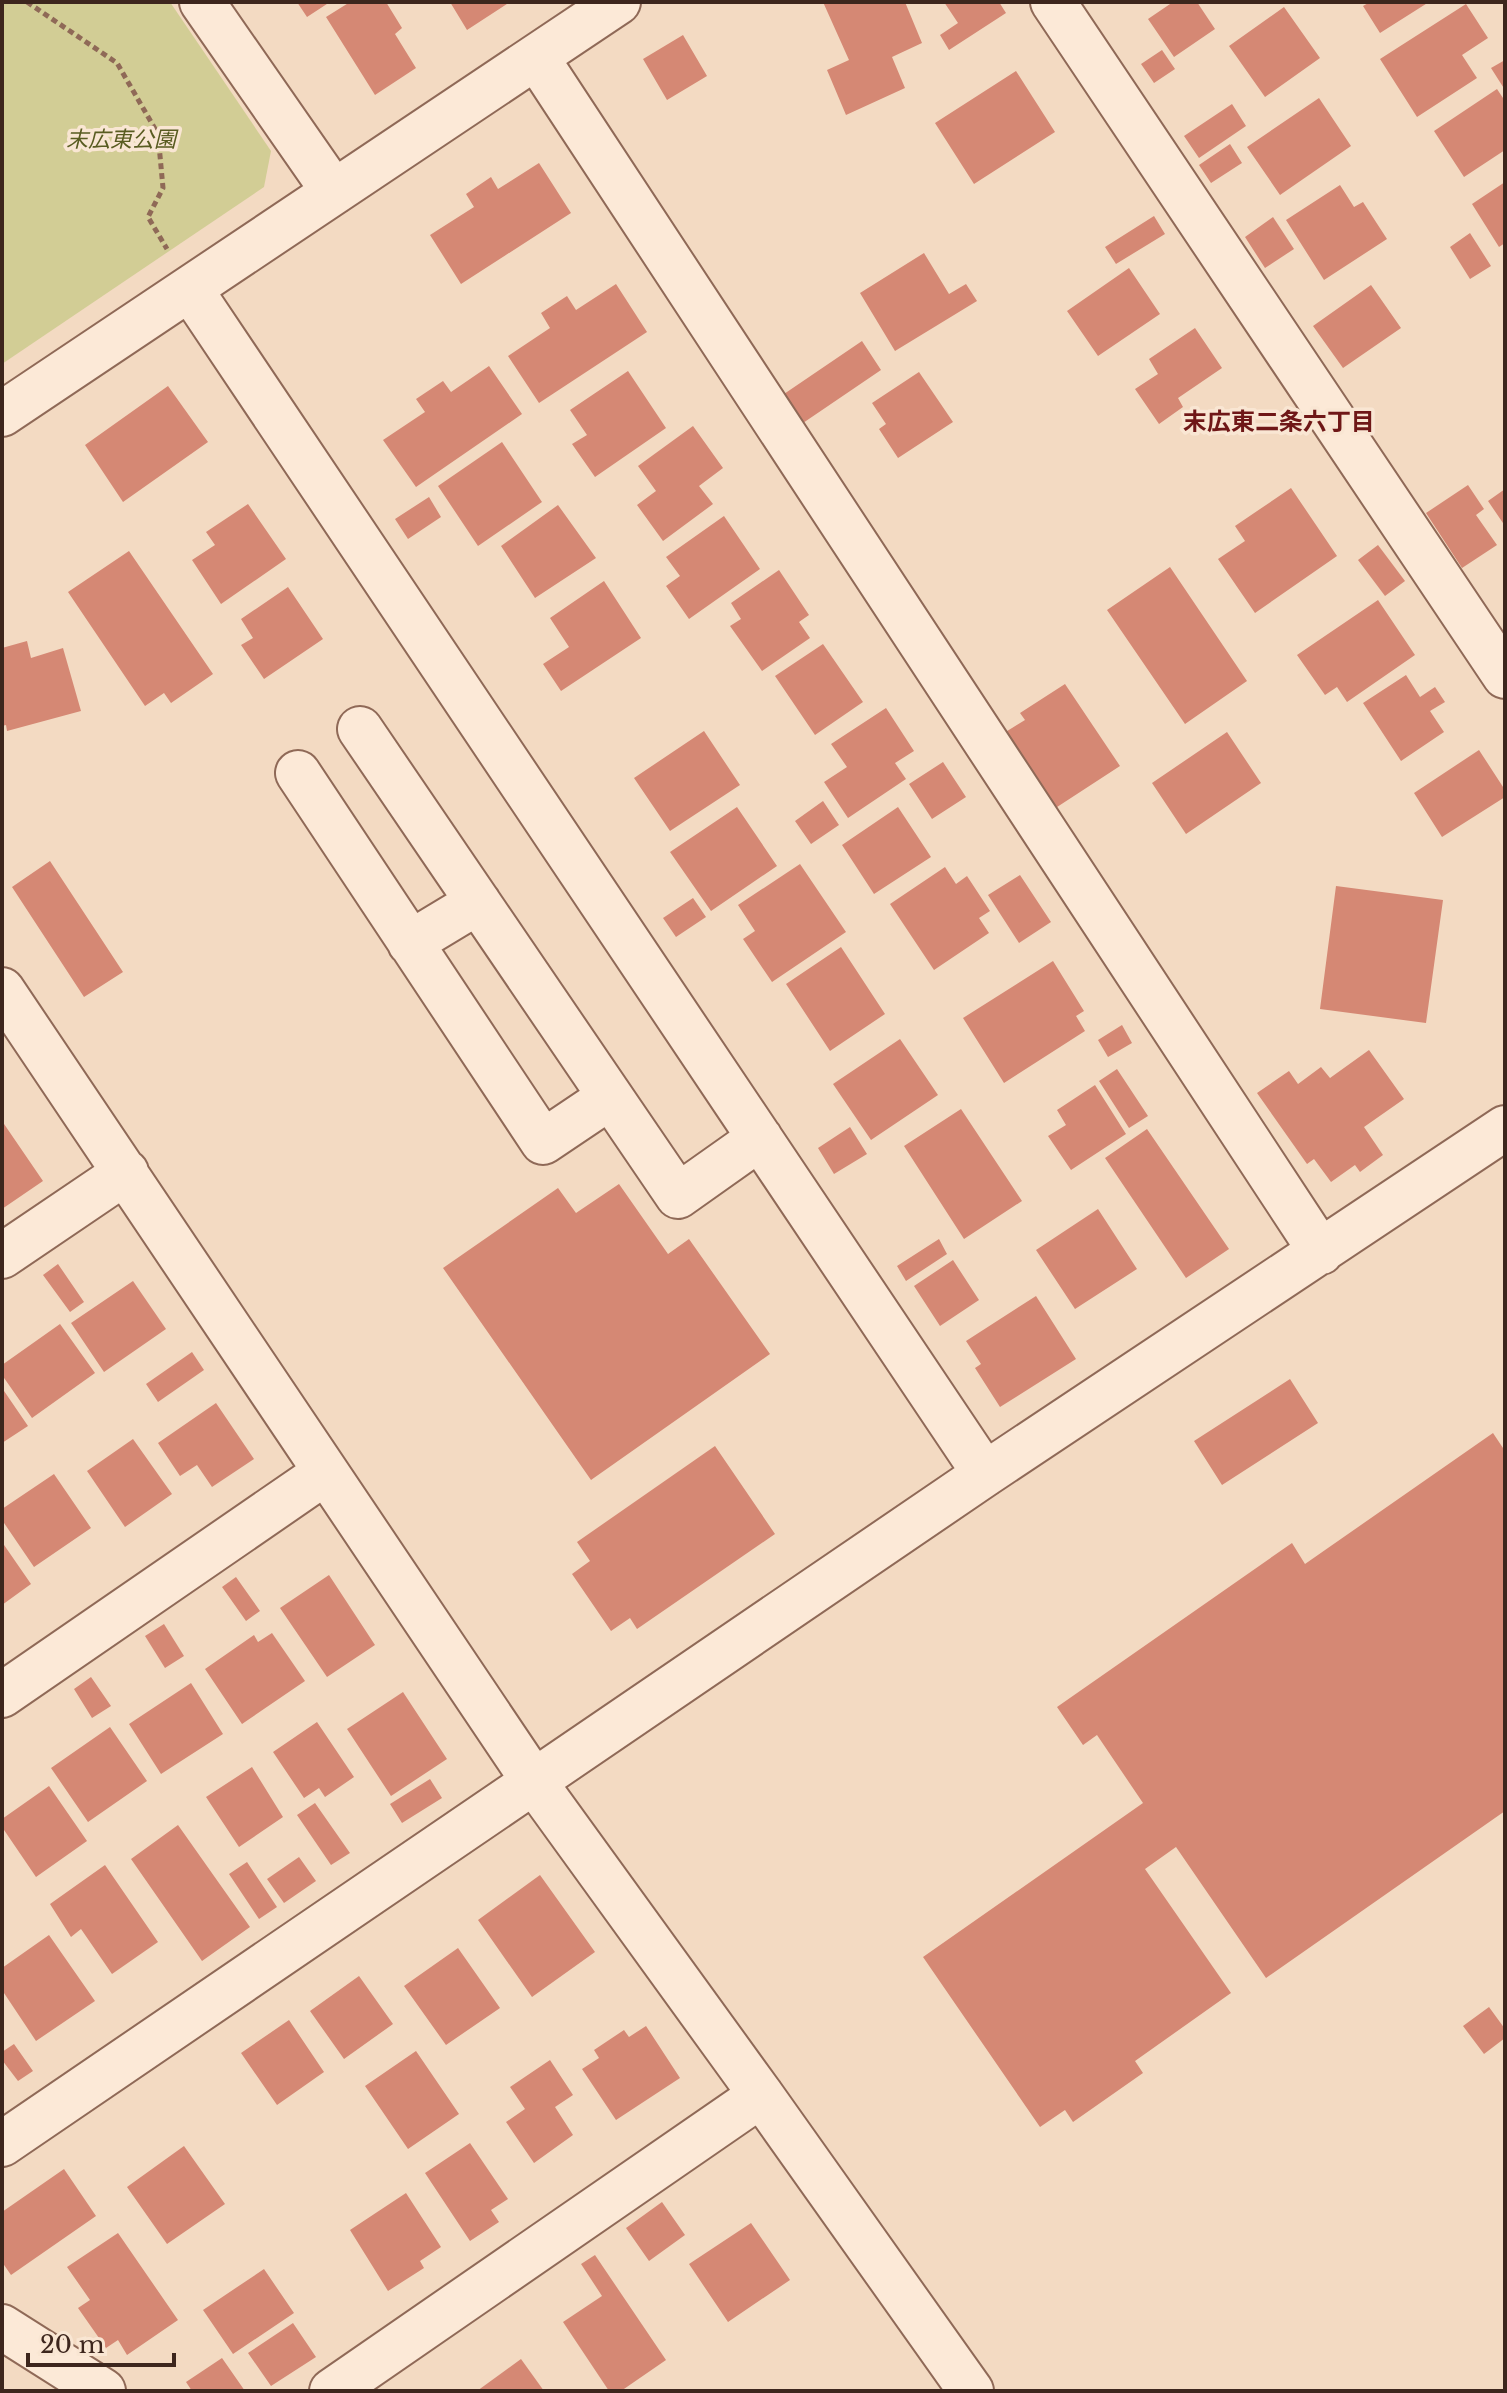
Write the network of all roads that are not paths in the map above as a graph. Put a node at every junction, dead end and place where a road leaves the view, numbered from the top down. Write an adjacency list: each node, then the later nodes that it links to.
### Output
1 (202, 2): 5 (street)
2 (1053, 2): 8 (street)
3 (612, 4): 4 (street)
4 (536, 57): 5 (street); 18 (street)
5 (334, 192): 6 (street)
6 (190, 289): 7 (street); 16 (street)
7 (2, 414)
8 (1505, 676)
9 (360, 729): 11 (street)
10 (298, 773): 12 (street)
11 (478, 902): 12 (street); 14 (street)
12 (410, 943): 14 (street)
13 (2, 990): 17 (street)
14 (610, 1097): 16 (street)
15 (1505, 1128): 18 (street)
16 (760, 1138): 21 (street)
17 (126, 1172): 19 (street); 20 (street)
18 (1321, 1252): 21 (street)
19 (2, 1256)
20 (326, 1472): 22 (street); 23 (street)
21 (985, 1474): 23 (street)
22 (2, 1695)
23 (535, 1783): 24 (street); 25 (street)
24 (761, 2095): 28 (street); 29 (street)
25 (2, 2144)
26 (2, 2327): 27 (street)
27 (103, 2391)
28 (332, 2391)
29 (971, 2391)

